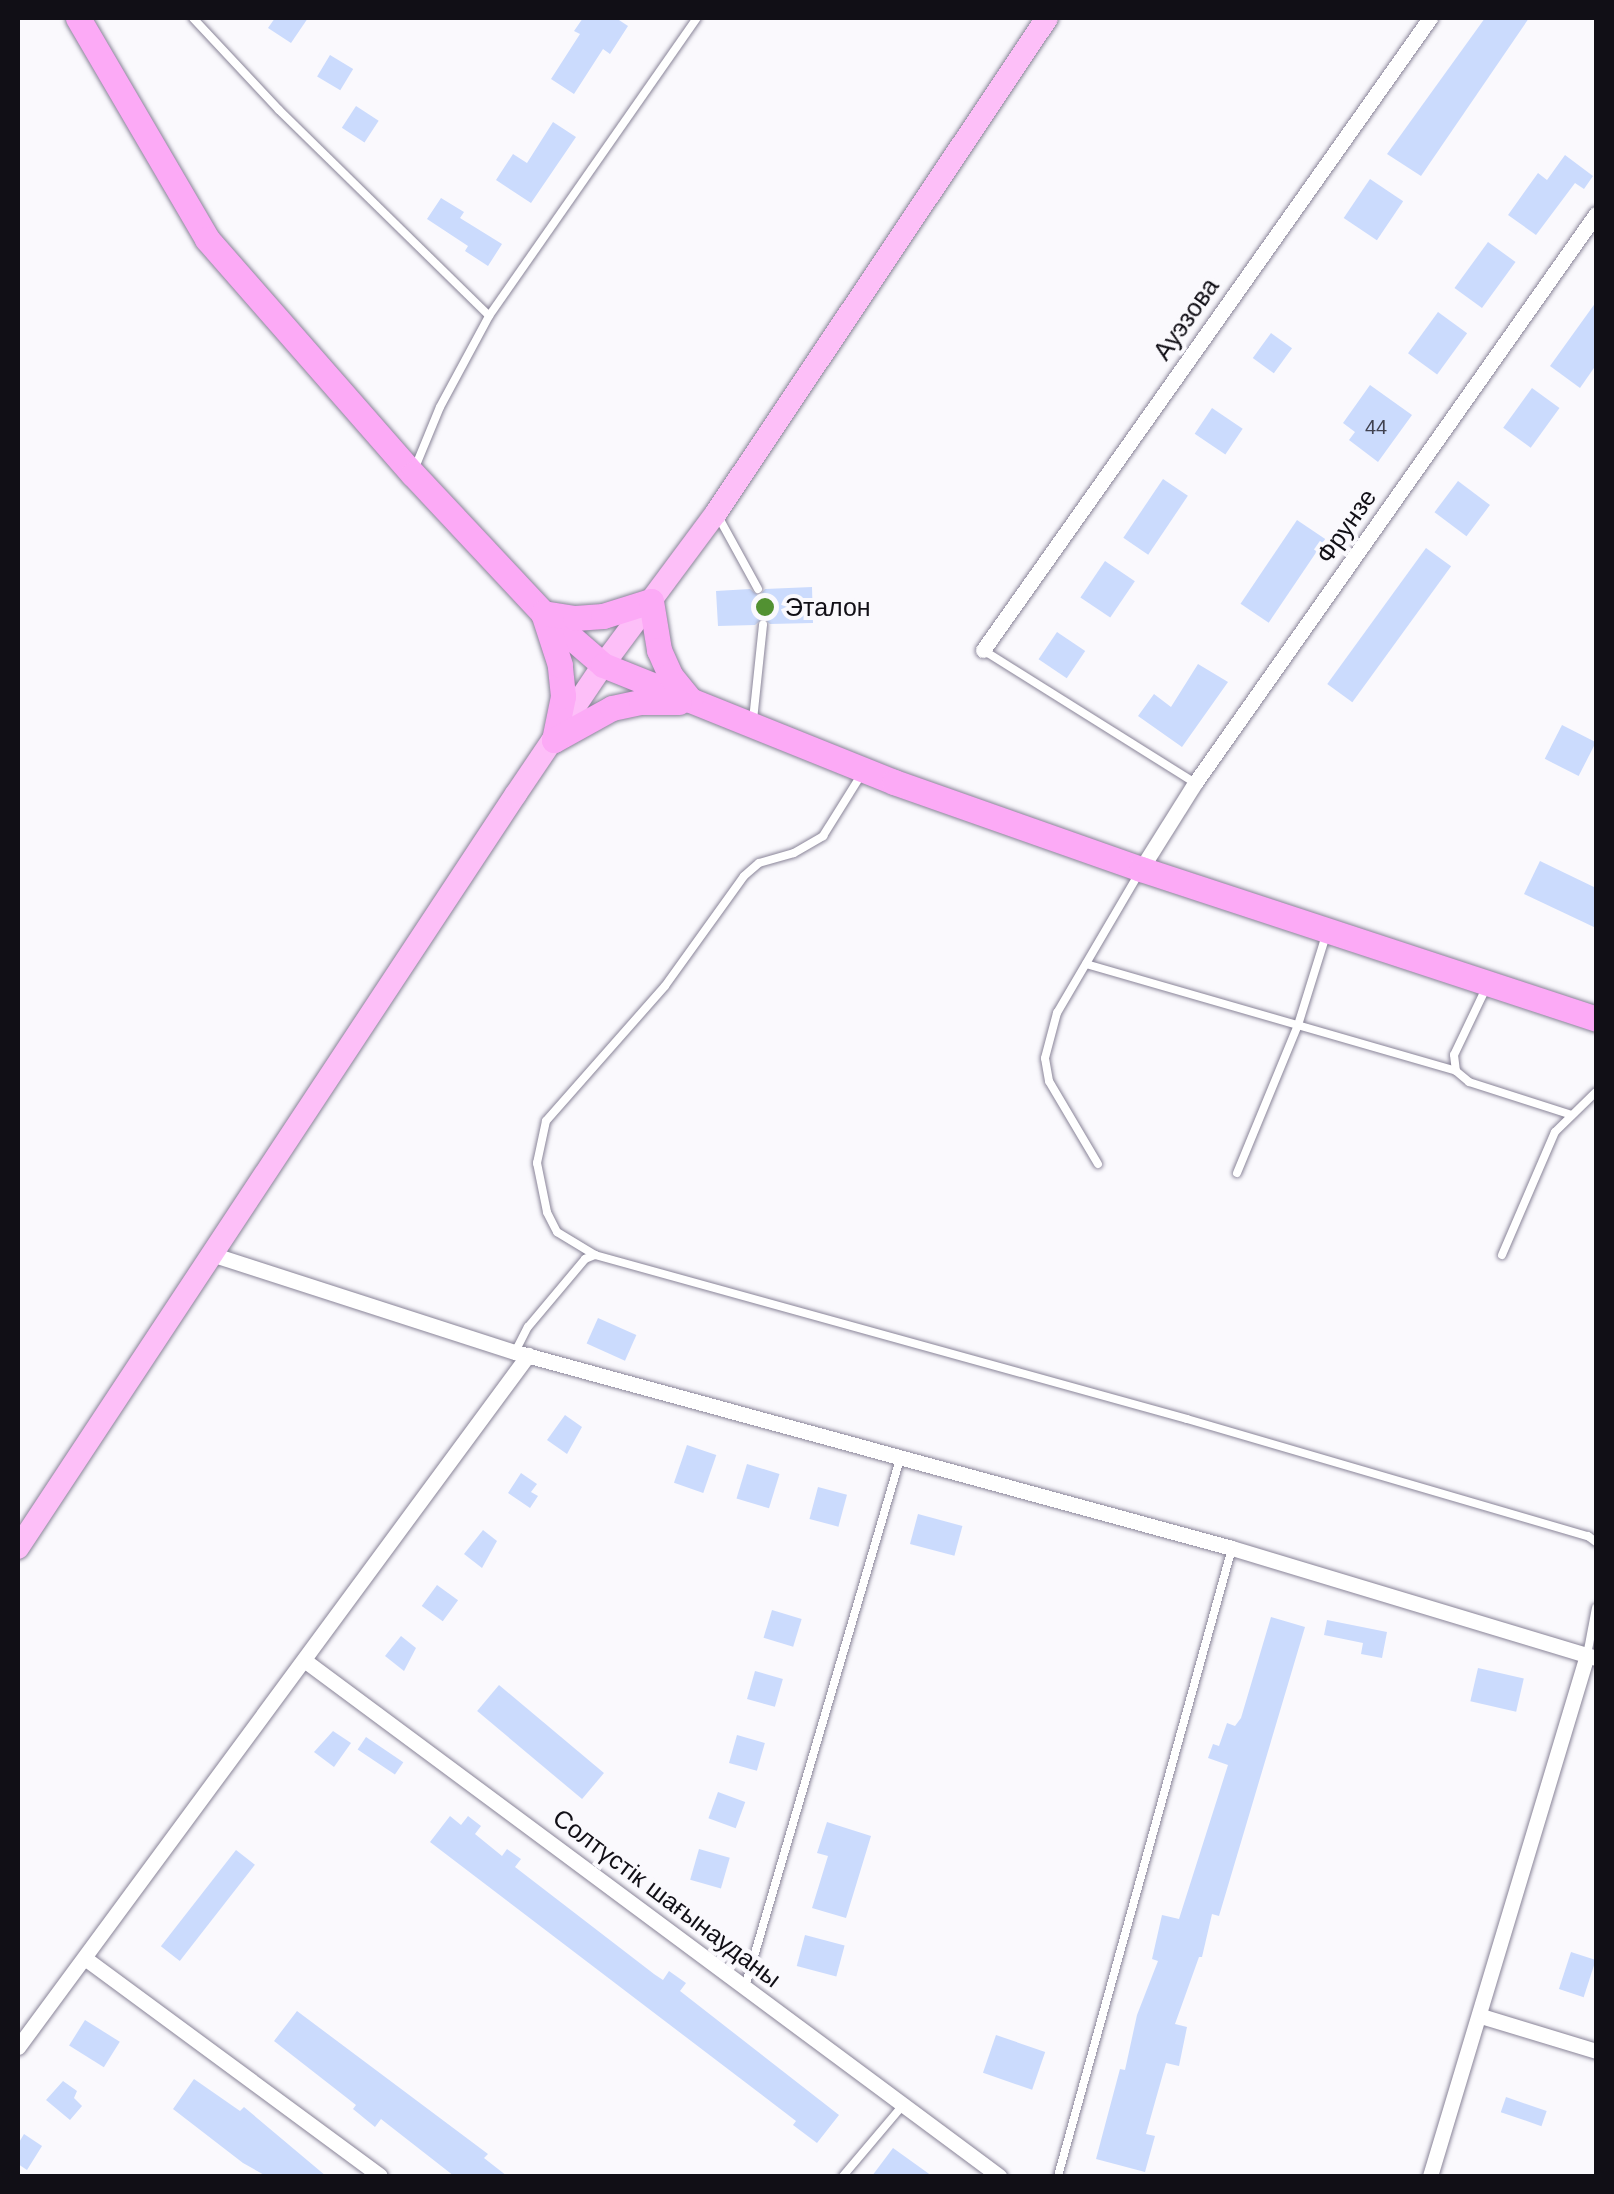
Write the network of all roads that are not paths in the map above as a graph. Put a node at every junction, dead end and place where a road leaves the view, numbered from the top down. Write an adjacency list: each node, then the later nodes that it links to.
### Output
1 (78, 18): 8 (highway)
2 (193, 18): 7 (lane)
3 (697, 18): 7 (lane)
4 (1047, 18): 9 (main road)
5 (1430, 18): 14 (street, Ауэзова)
6 (1596, 214): 20 (street, Фрунзе)
7 (489, 316): 8 (lane)
8 (413, 474): 12 (highway)
9 (716, 512): 10 (lane); 11 (main road)
10 (758, 589)
11 (651, 601): 12 (highway); 15 (main road); 16 (highway)
12 (543, 613): 15 (highway); 18 (highway)
13 (763, 624): 17 (lane)
14 (983, 650): 20 (lane)
15 (603, 665): 16 (highway); 18 (main road)
16 (691, 702): 17 (highway); 18 (highway)
17 (753, 725): 19 (highway)
18 (554, 740): 33 (main road)
19 (864, 770): 21 (highway); 34 (lane)
20 (1195, 783): 21 (street, Фрунзе)
21 (1141, 869): 22 (highway); 23 (lane)
22 (1328, 931): 24 (highway); 26 (lane)
23 (1086, 964): 26 (lane); 30 (lane)
24 (1488, 984): 25 (highway); 27 (lane)
25 (1596, 1019)
26 (1298, 1025): 27 (lane); 31 (lane)
27 (1456, 1070): 29 (lane)
28 (1596, 1092): 29 (lane)
29 (1572, 1115): 32 (lane)
30 (1098, 1164)
31 (1237, 1173)
32 (1502, 1254)
33 (214, 1255): 35 (street); 38 (main road)
34 (595, 1255): 35 (lane); 37 (lane)
35 (522, 1353): 36 (street); 42 (street)
36 (900, 1460): 39 (street); 44 (lane)
37 (1596, 1542)
38 (18, 1548)
39 (1232, 1548): 41 (street); 52 (lane)
40 (1596, 1608): 41 (lane)
41 (1592, 1657): 45 (street)
42 (304, 1660): 43 (street); 44 (street, Солтүстік шағынауданы)
43 (86, 1959): 46 (street); 49 (street)
44 (746, 1987): 48 (street, Солтүстік шағынауданы)
45 (1481, 2016): 47 (street); 53 (street)
46 (18, 2047)
47 (1596, 2051)
48 (903, 2105): 50 (lane); 51 (street, Солтүстік шағынауданы)
49 (380, 2176)
50 (843, 2176)
51 (999, 2176)
52 (1058, 2176)
53 (1430, 2176)

